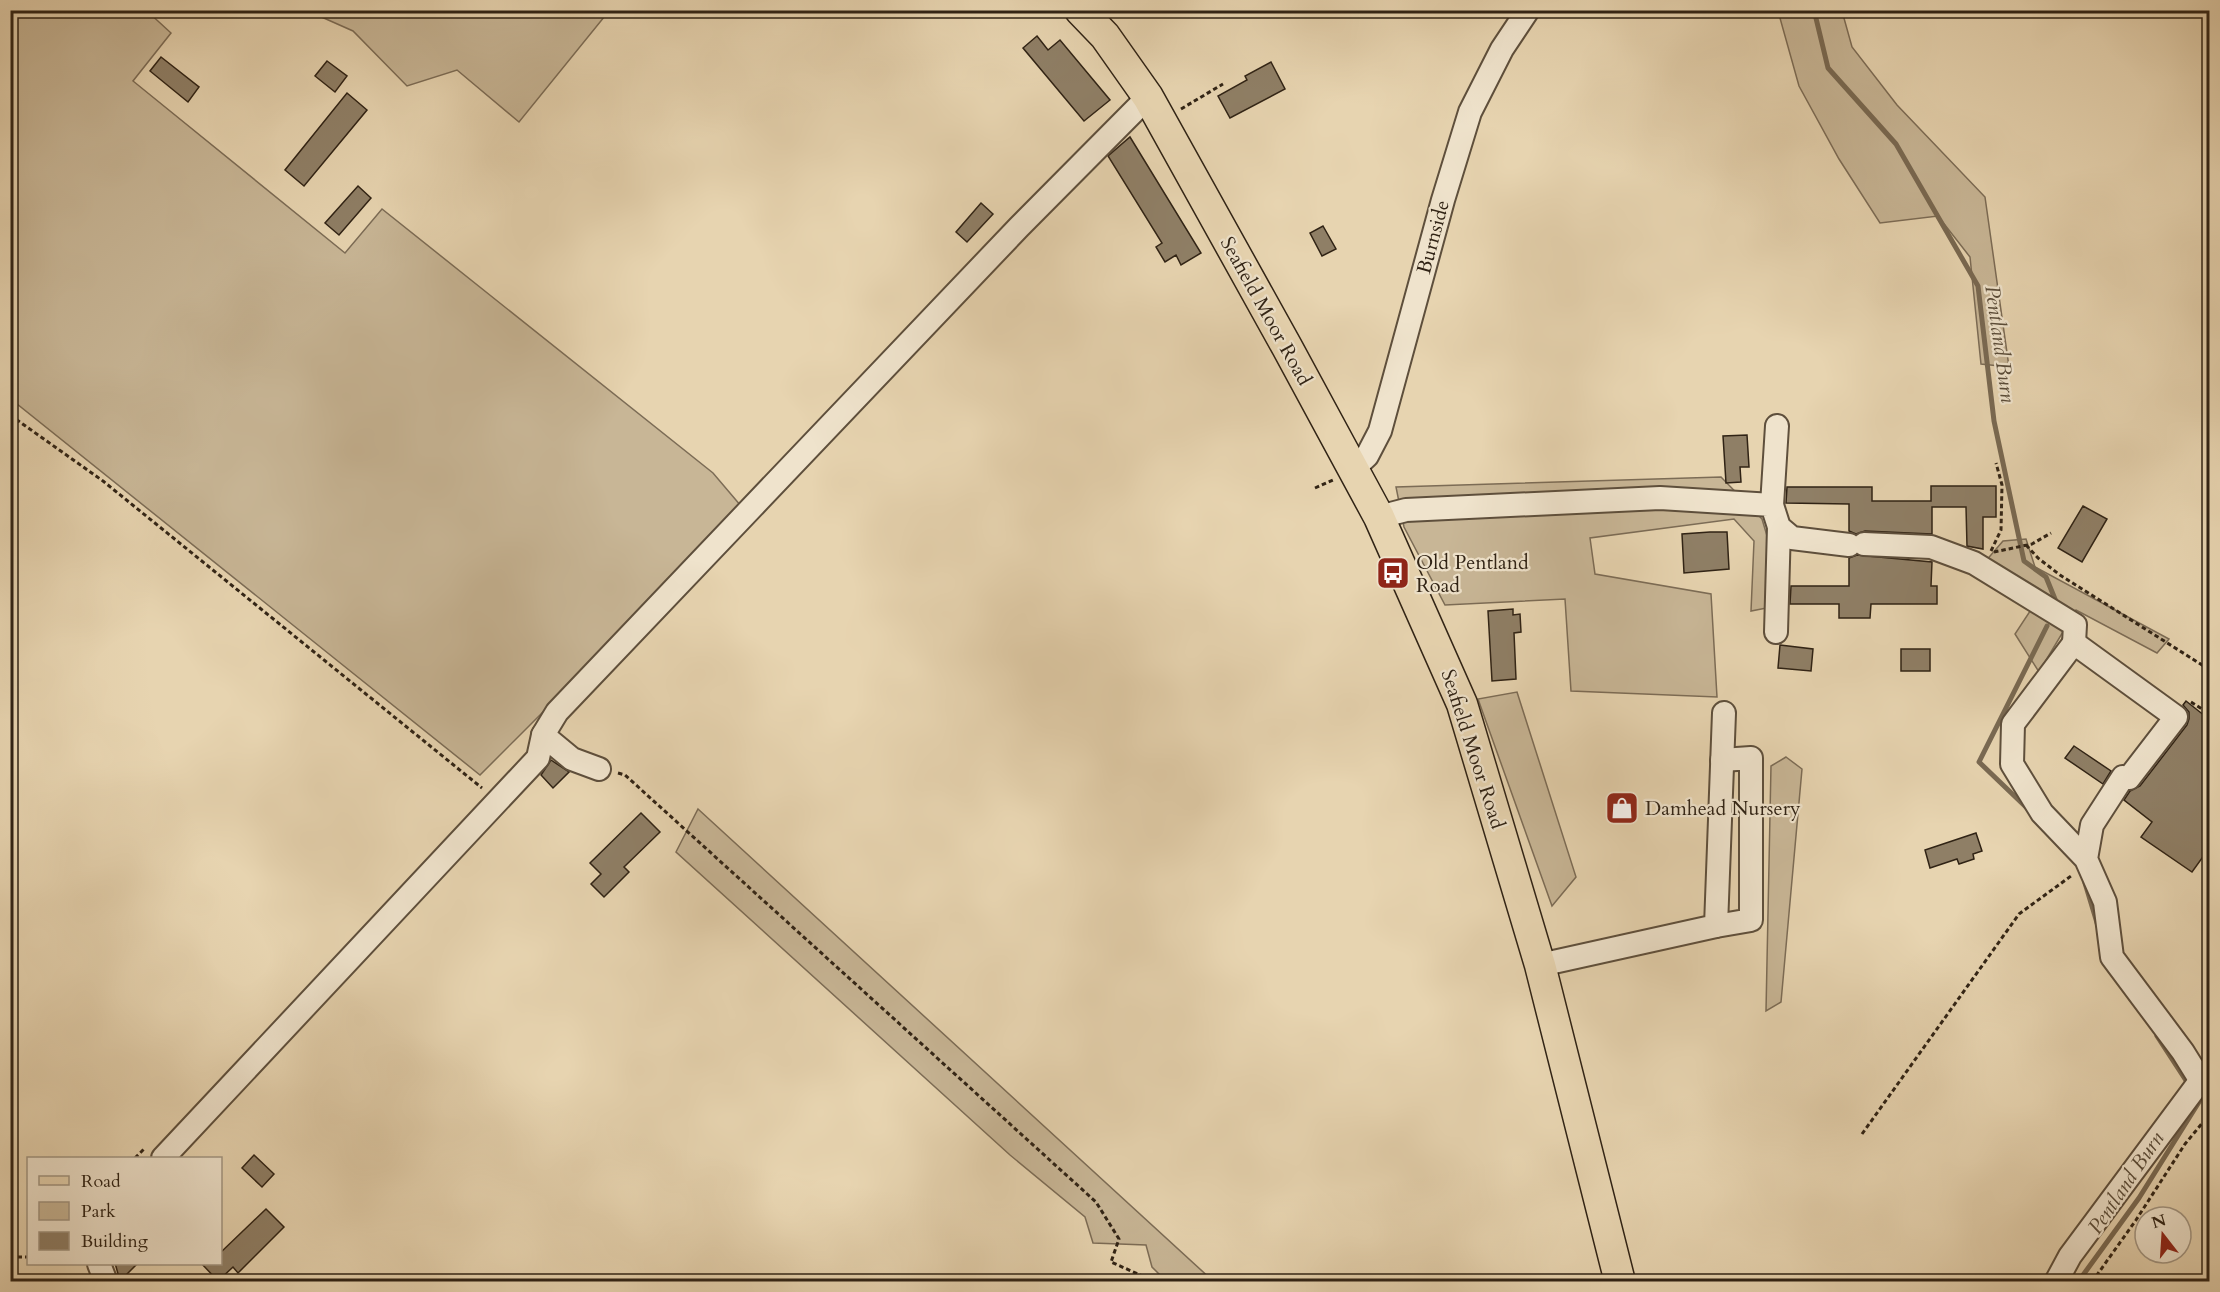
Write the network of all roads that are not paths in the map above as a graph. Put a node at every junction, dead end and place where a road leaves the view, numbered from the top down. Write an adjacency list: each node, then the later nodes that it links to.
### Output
1 (1080, 10): 3 (main road, Seafield Moor Road)
2 (1528, 10): 5 (street, Burnside)
3 (1155, 109): 5 (main road, Seafield Moor Road); 12 (street)
4 (1777, 426): 6 (street)
5 (1353, 468): 7 (main road, Seafield Moor Road)
6 (1772, 505): 7 (street); 8 (street)
7 (1379, 517): 17 (main road, Seafield Moor Road)
8 (1779, 527): 9 (street); 10 (street)
9 (1776, 632)
10 (2074, 643): 15 (street); 15 (street)
11 (1724, 713): 13 (street)
12 (543, 735): 14 (street); 19 (street)
13 (1722, 759): 16 (street); 16 (street)
14 (600, 769)
15 (2086, 859): 18 (street)
16 (1716, 926): 17 (street)
17 (1540, 965): 22 (main road, Seafield Moor Road)
18 (2205, 1074): 23 (street)
19 (164, 1157)
20 (100, 1265): 21 (street)
21 (106, 1281)
22 (1620, 1281)
23 (2056, 1281)

